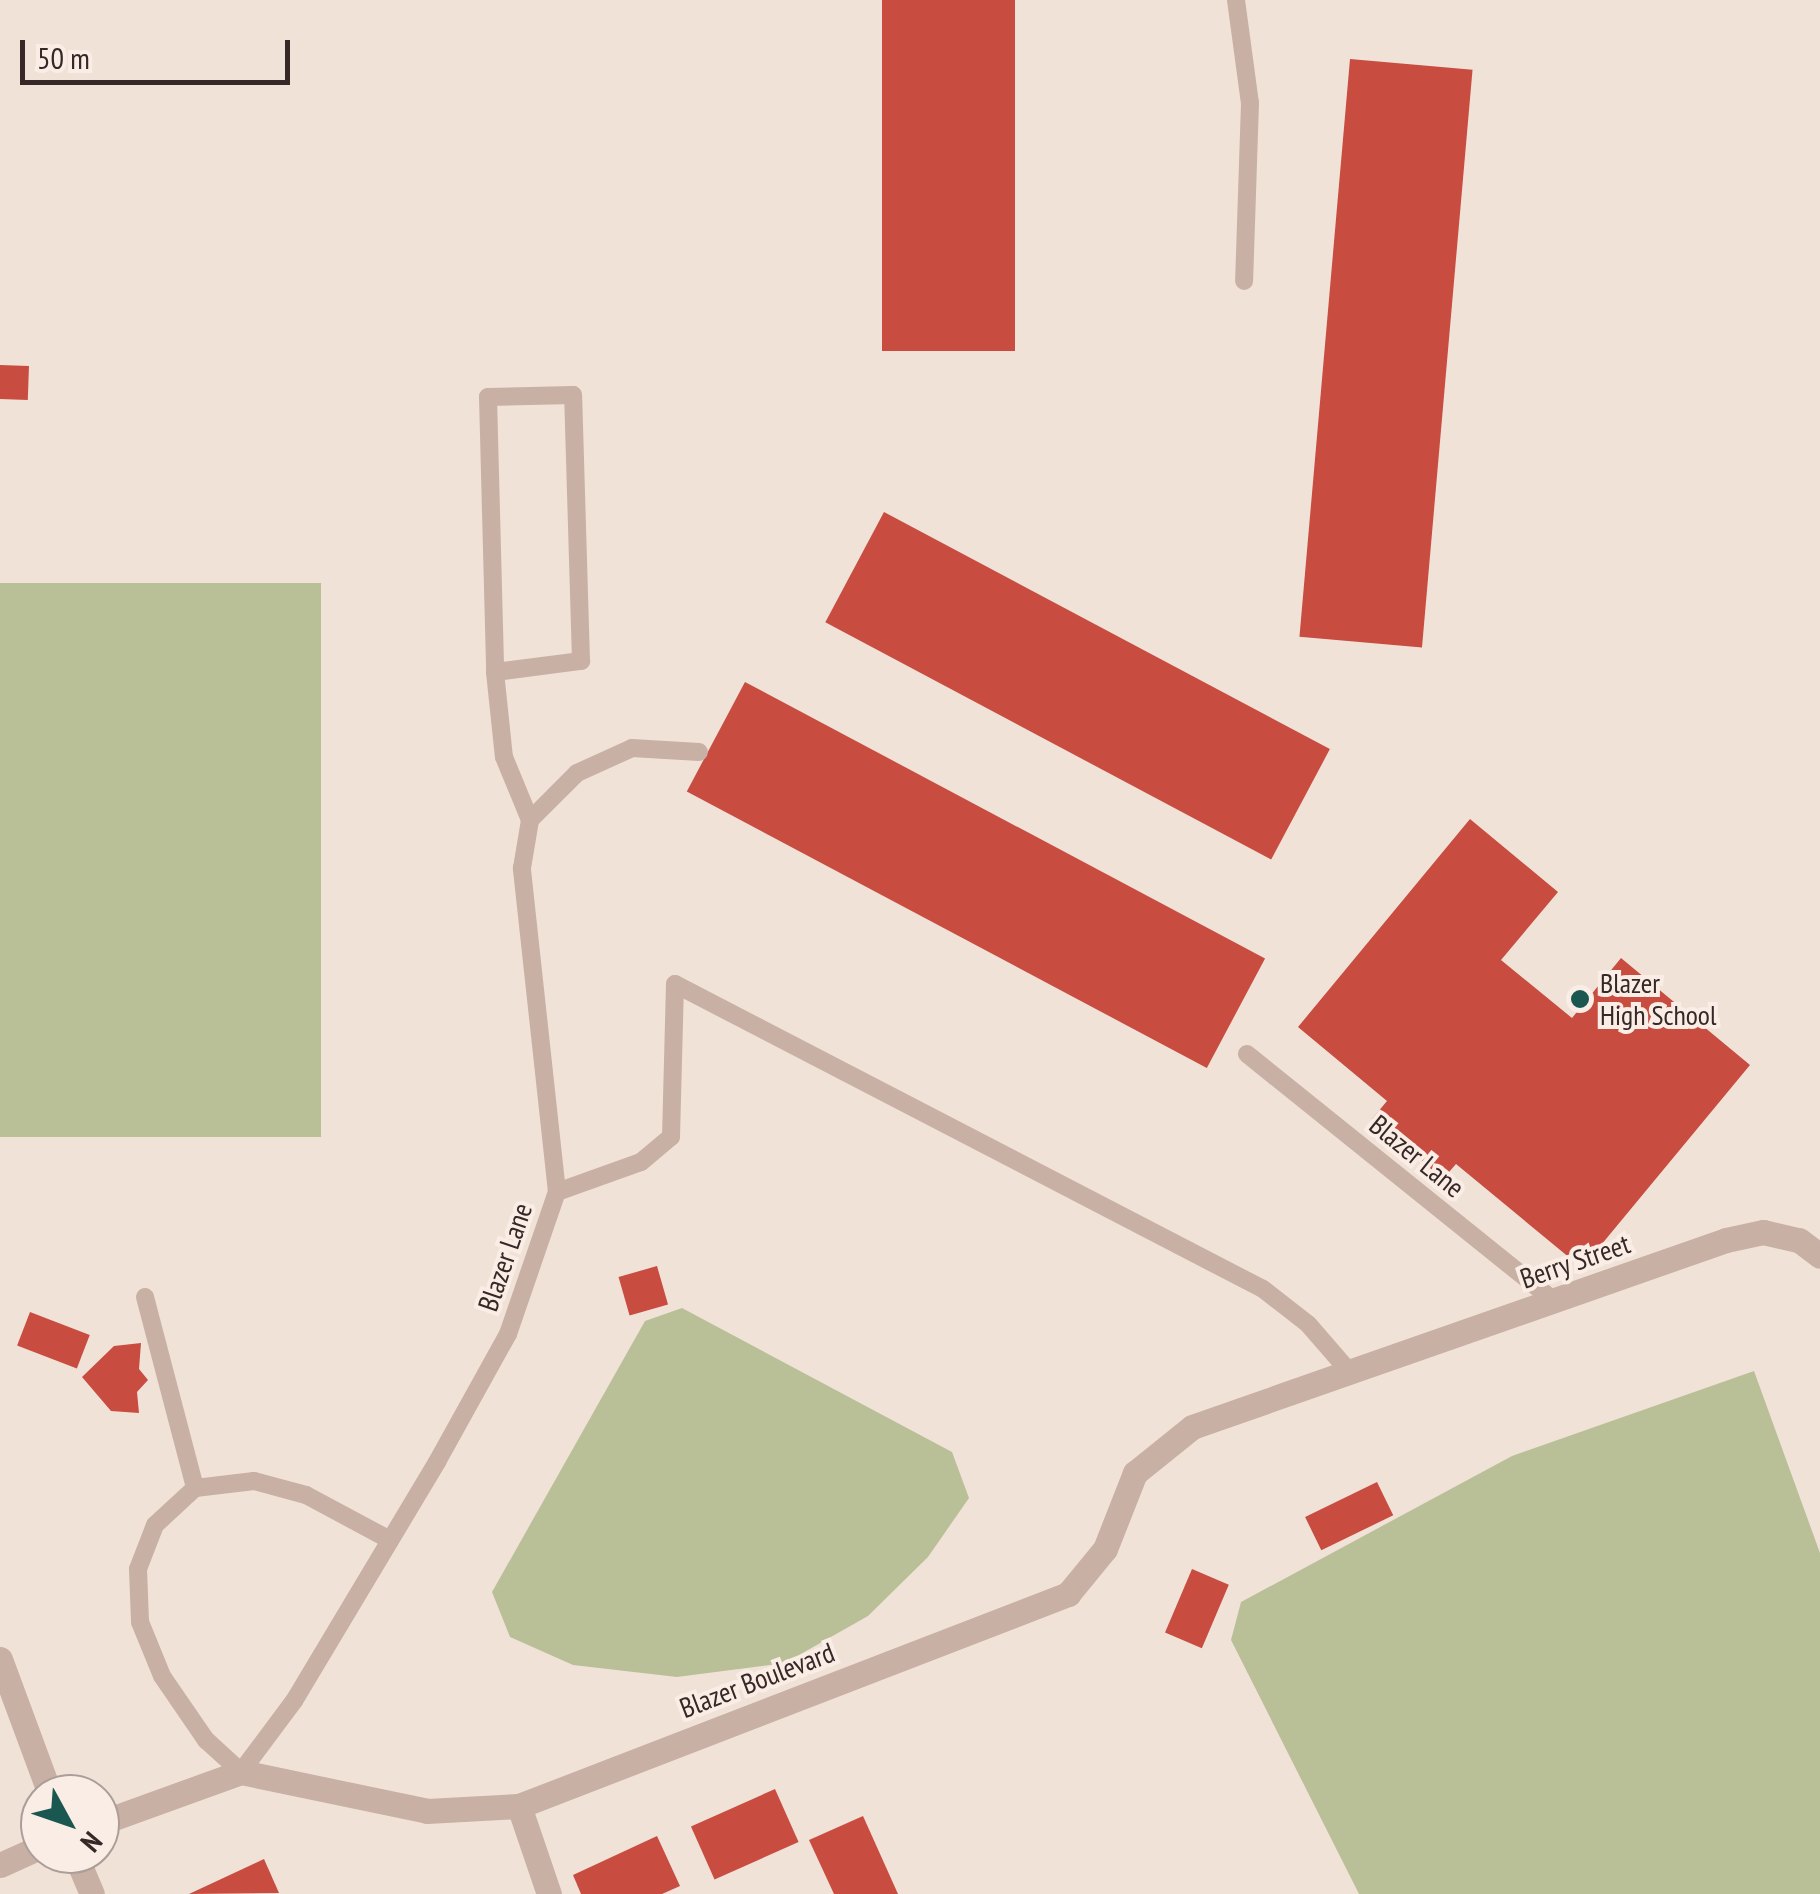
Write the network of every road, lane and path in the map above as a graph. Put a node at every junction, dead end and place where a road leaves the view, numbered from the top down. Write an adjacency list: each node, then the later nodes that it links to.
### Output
1 (1236, 0): 2 (lane)
2 (1244, 281)
3 (494, 672): 3 (lane); 5 (lane)
4 (699, 752): 5 (lane)
5 (530, 820): 7 (lane, Blazer Lane)
6 (1247, 1054): 10 (lane, Blazer Lane)
7 (557, 1192): 11 (lane); 13 (lane, Blazer Lane)
8 (1820, 1256): 10 (street, Berry Street)
9 (145, 1297): 12 (lane)
10 (1554, 1301): 11 (street, Berry Street)
11 (1348, 1370): 17 (street, Blazer Boulevard)
12 (194, 1488): 13 (lane); 15 (lane)
13 (390, 1540): 15 (lane, Blazer Lane)
14 (0, 1659): 16 (street)
15 (241, 1772): 17 (street, Blazer Boulevard); 18 (street)
16 (43, 1774)
17 (519, 1806): 19 (street)
18 (120, 1817)
19 (549, 1894)

